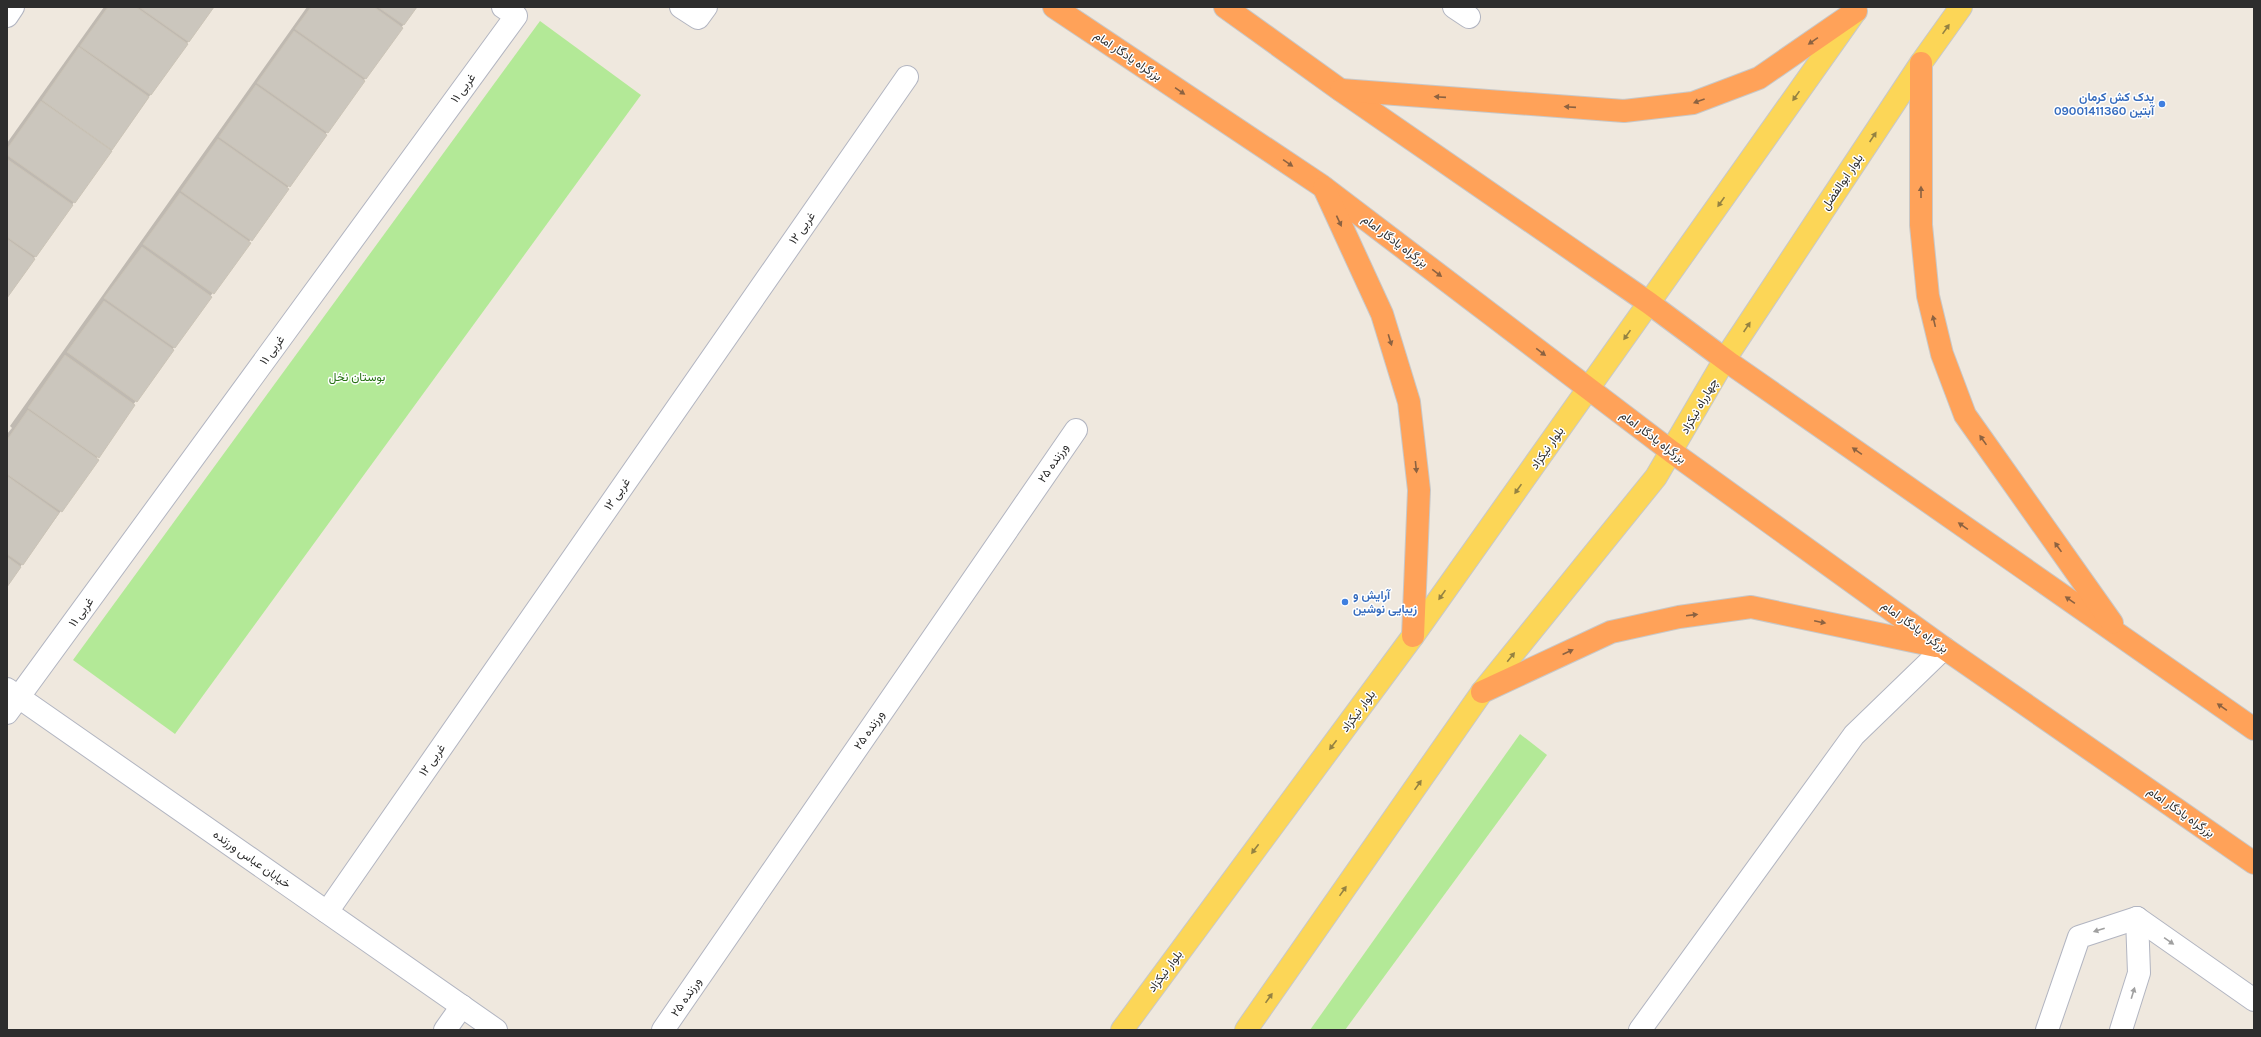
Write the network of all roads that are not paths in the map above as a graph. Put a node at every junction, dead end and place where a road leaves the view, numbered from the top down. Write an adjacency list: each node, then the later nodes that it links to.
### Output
1 (13, 7): 9 (street)
2 (503, 7): 23 (street, غربی ۱۱)
3 (681, 7): 4 (street)
4 (706, 7)
5 (1054, 7): 13 (highway, بزرگراه یادگار امام, one-way to 13)
6 (1224, 7): 12 (highway)
7 (1961, 7): 10 (main road, بلوار ابوالفضل, one-way to 7)
8 (1858, 9): 12 (highway, one-way to 12); 14 (main road, one-way to 14)
9 (7, 16)
10 (1921, 63): 15 (main road, بلوار ابوالفضل, one-way to 10); 20 (highway, one-way to 10)
11 (907, 77): 26 (street, غربی ۱۲)
12 (1339, 90): 14 (highway)
13 (1322, 186): 16 (highway, بزرگراه یادگار امام, one-way to 16); 19 (highway, one-way to 19)
14 (1649, 303): 15 (highway); 16 (main road, one-way to 16)
15 (1725, 359): 18 (main road, چهارراه نیکزاد); 20 (highway, one-way to 15)
16 (1589, 388): 18 (highway, بزرگراه یادگار امام); 19 (main road, بلوار نیکزاد, one-way to 19)
17 (1076, 430): 32 (street, ورزنده ۲۵)
18 (1672, 452): 21 (highway, بزرگراه یادگار امام); 22 (main road, one-way to 18)
19 (1413, 636): 33 (main road, بلوار نیکزاد, one-way to 33)
20 (2120, 636): 24 (highway, one-way to 20)
21 (1944, 648): 22 (highway, one-way to 21); 25 (highway, بزرگراه یادگار امام); 35 (street)
22 (1482, 692): 34 (main road, one-way to 22)
23 (11, 699): 26 (street, خیابان عباس ورزنده)
24 (2254, 729)
25 (2254, 863)
26 (327, 912): 29 (street, خیابان عباس ورزنده)
27 (2137, 918): 28 (street, one-way to 28); 36 (street, one-way to 36); 37 (street, one-way to 27)
28 (2254, 1000)
29 (462, 1006): 30 (street); 31 (street, خیابان عباس ورزنده)
30 (445, 1030)
31 (496, 1030)
32 (663, 1030)
33 (1122, 1030)
34 (1246, 1030)
35 (1640, 1030)
36 (2047, 1030)
37 (2121, 1030)

